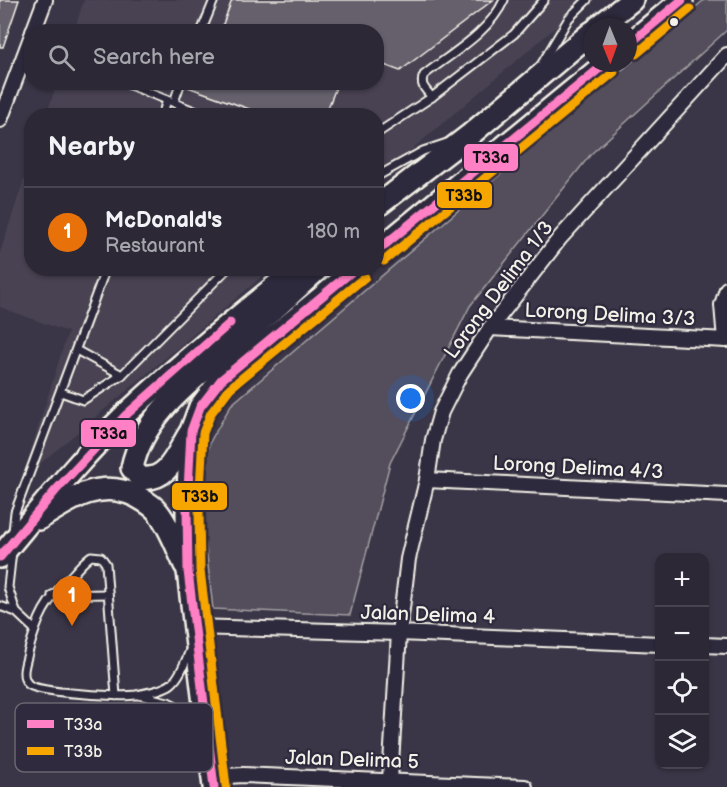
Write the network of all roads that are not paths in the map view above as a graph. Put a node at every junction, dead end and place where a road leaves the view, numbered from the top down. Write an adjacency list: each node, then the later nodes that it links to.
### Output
1 (45, 0): 9 (street)
2 (214, 0): 10 (lane)
3 (504, 0): 20 (lane)
4 (544, 0): 20 (lane)
5 (587, 0): 16 (lane)
6 (632, 0): 8 (main road)
7 (682, 0): 11 (main road)
8 (609, 18)
9 (36, 24)
10 (204, 24)
11 (637, 38)
12 (583, 39): 16 (main road)
13 (24, 49): 17 (street)
14 (727, 55): 36 (street, Lorong Delima 1/3)
15 (595, 72): 29 (main road)
16 (533, 80): 26 (main road)
17 (6, 86): 24 (street)
18 (142, 90): 21 (lane)
19 (177, 90): 21 (lane)
20 (432, 97): 25 (lane)
21 (170, 101): 22 (lane); 23 (lane)
22 (166, 108)
23 (187, 108)
24 (0, 120)
25 (384, 129)
26 (471, 134): 27 (lane); 28 (main road)
27 (384, 173)
28 (384, 201)
29 (384, 245)
30 (103, 276): 38 (lane)
31 (220, 276): 39 (lane)
32 (288, 276): 44 (main road)
33 (311, 276): 41 (main road)
34 (348, 276): 41 (main road)
35 (727, 289): 37 (street)
36 (490, 328): 37 (street, Lorong Delima 3/3); 42 (street, Lorong Delima 1/3)
37 (726, 340)
38 (76, 350): 39 (lane); 40 (lane)
39 (122, 375): 40 (lane)
40 (61, 392): 45 (lane)
41 (191, 431): 46 (main road)
42 (427, 480): 43 (street, Lorong Delima 4/3); 53 (street, Lorong Delima 1/3)
43 (727, 495)
44 (27, 527): 45 (main road); 46 (main road)
45 (6, 550): 50 (lane)
46 (188, 571): 52 (main road)
47 (108, 594): 48 (lane); 48 (lane); 58 (lane)
48 (52, 596): 51 (lane)
49 (0, 606): 50 (lane)
50 (16, 612): 51 (lane)
51 (34, 628): 58 (lane)
52 (195, 632): 53 (street, Jalan Delima 4); 57 (lane); 60 (main road)
53 (399, 633): 54 (street, Jalan Delima 4); 62 (street, Lorong Delima 1/3)
54 (655, 644)
55 (709, 645): 56 (street)
56 (727, 646)
57 (136, 695): 58 (lane); 59 (lane)
58 (116, 696)
59 (168, 703)
60 (203, 703)
61 (213, 782): 62 (street, Jalan Delima 5)
62 (398, 783): 63 (street, Jalan Delima 5)
63 (525, 787)

